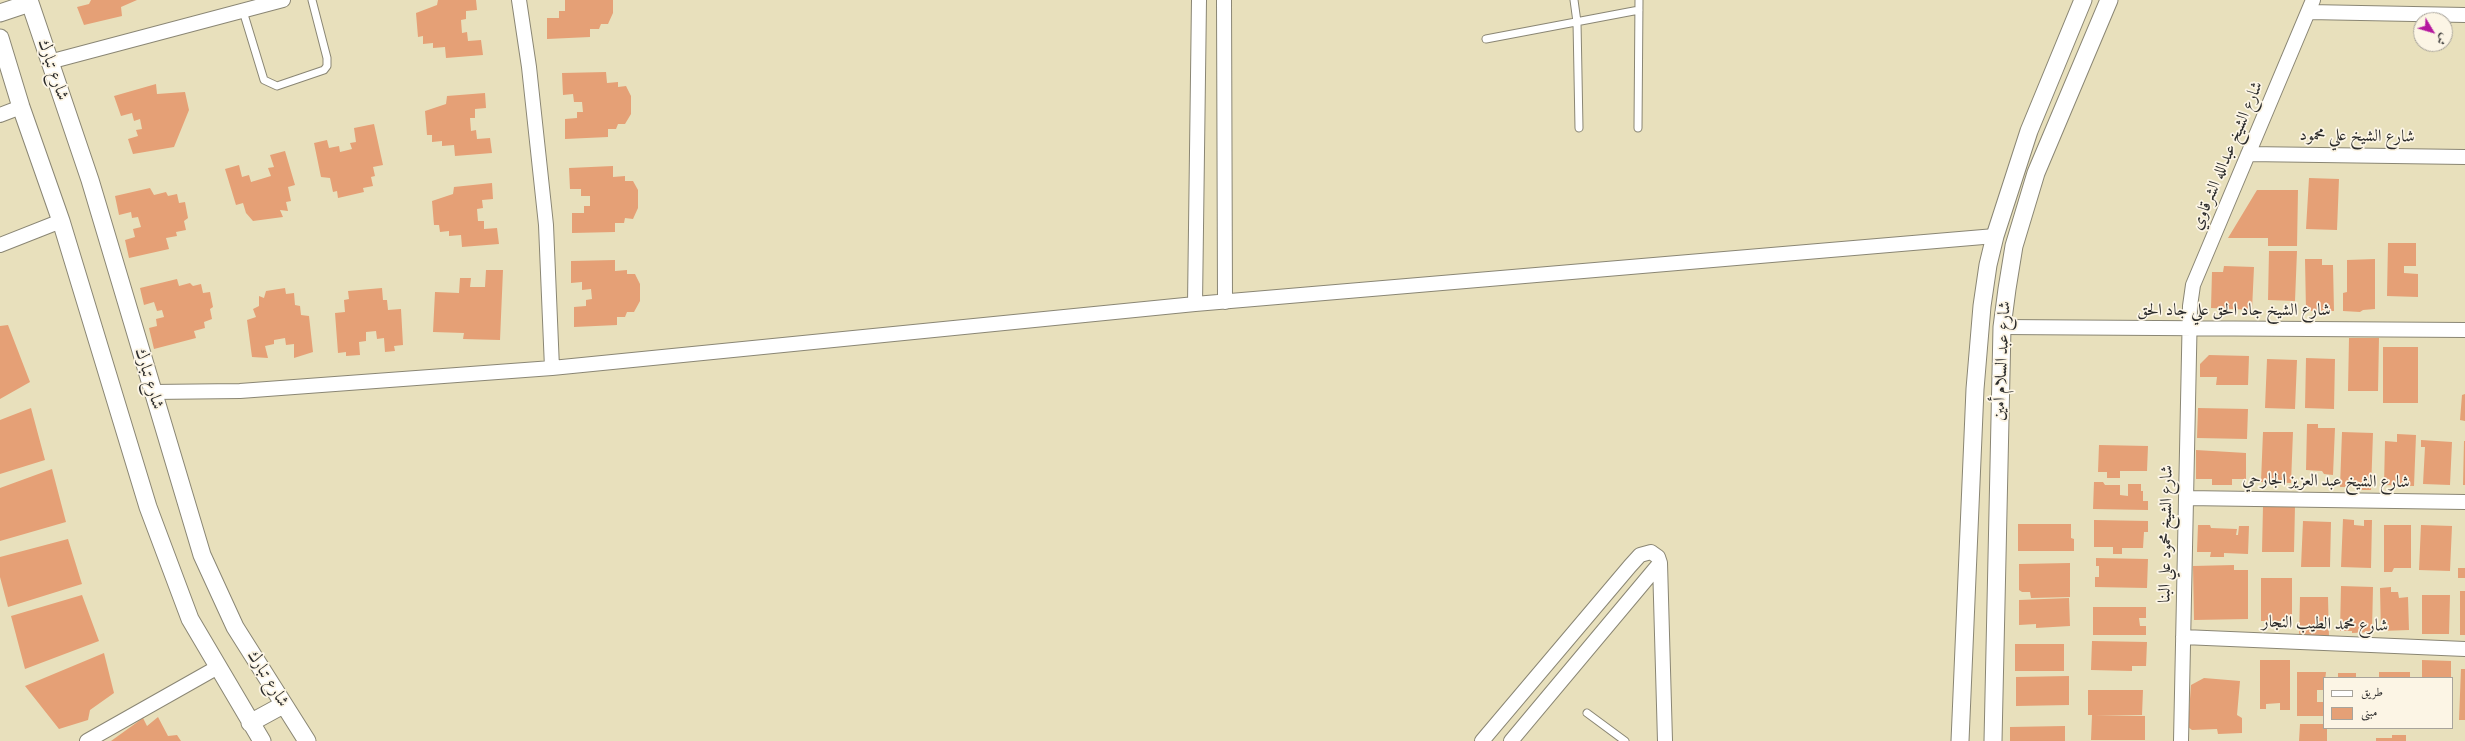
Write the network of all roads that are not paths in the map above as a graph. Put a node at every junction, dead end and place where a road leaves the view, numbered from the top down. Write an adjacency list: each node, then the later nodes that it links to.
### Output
1 (283, 0): 13 (street)
2 (312, 0): 13 (lane)
3 (518, 0): 34 (street)
4 (1199, 0): 30 (street)
5 (1224, 0): 29 (street)
6 (1574, 0): 16 (lane)
7 (1639, 0): 12 (lane)
8 (2083, 0): 27 (street, شارع عبد السلام أمين)
9 (2108, 0): 31 (street, شارع عبد السلام أمين)
10 (29, 2): 14 (street); 19 (street, شارع تبارك)
11 (2311, 6): 15 (street); 24 (street, شارع الشيخ عبدالله الشرقاوي)
12 (1639, 10): 16 (lane); 23 (lane)
13 (243, 11): 19 (street)
14 (0, 13)
15 (2465, 15)
16 (1578, 22): 18 (lane); 22 (lane)
17 (0, 38): 20 (street, شارع تبارك)
18 (1486, 39)
19 (49, 62): 35 (street, شارع تبارك)
20 (21, 107): 21 (street); 26 (street, شارع تبارك)
21 (0, 116)
22 (1580, 128)
23 (1638, 128)
24 (2248, 154): 25 (street, شارع الشيخ علي محمود); 32 (street, شارع الشيخ عبدالله الشرقاوي)
25 (2465, 157)
26 (61, 221): 28 (street); 41 (street, شارع تبارك)
27 (1995, 236): 29 (street); 52 (street, شارع عبد السلام أمين)
28 (0, 245)
29 (1225, 302): 30 (street)
30 (1195, 304): 34 (street)
31 (2002, 327): 32 (street, شارع الشيخ جاد الحق علي جاد الحق); 53 (street, شارع عبد السلام أمين)
32 (2189, 328): 33 (street, شارع الشيخ جاد الحق علي جاد الحق); 36 (street, شارع الشيخ محمود علي البنا)
33 (2465, 330)
34 (552, 368): 35 (street)
35 (152, 392): 42 (street, شارع تبارك)
36 (2186, 498): 37 (street, شارع الشيخ عبد العزيز الجارحي); 39 (street, شارع الشيخ محمود علي البنا)
37 (2465, 502)
38 (1660, 563): 48 (street); 49 (street); 51 (street)
39 (2183, 637): 40 (street, شارع محمد الطيب النجار); 54 (street, شارع الشيخ محمود علي البنا)
40 (2465, 649)
41 (218, 667): 44 (street, شارع تبارك); 45 (street)
42 (283, 705): 44 (street); 47 (street, شارع تبارك)
43 (1587, 713): 50 (lane)
44 (250, 723): 46 (street, شارع تبارك)
45 (87, 741)
46 (262, 741)
47 (307, 741)
48 (1482, 741)
49 (1511, 741)
50 (1625, 741)
51 (1665, 741)
52 (1960, 741)
53 (1994, 741)
54 (2181, 741)

